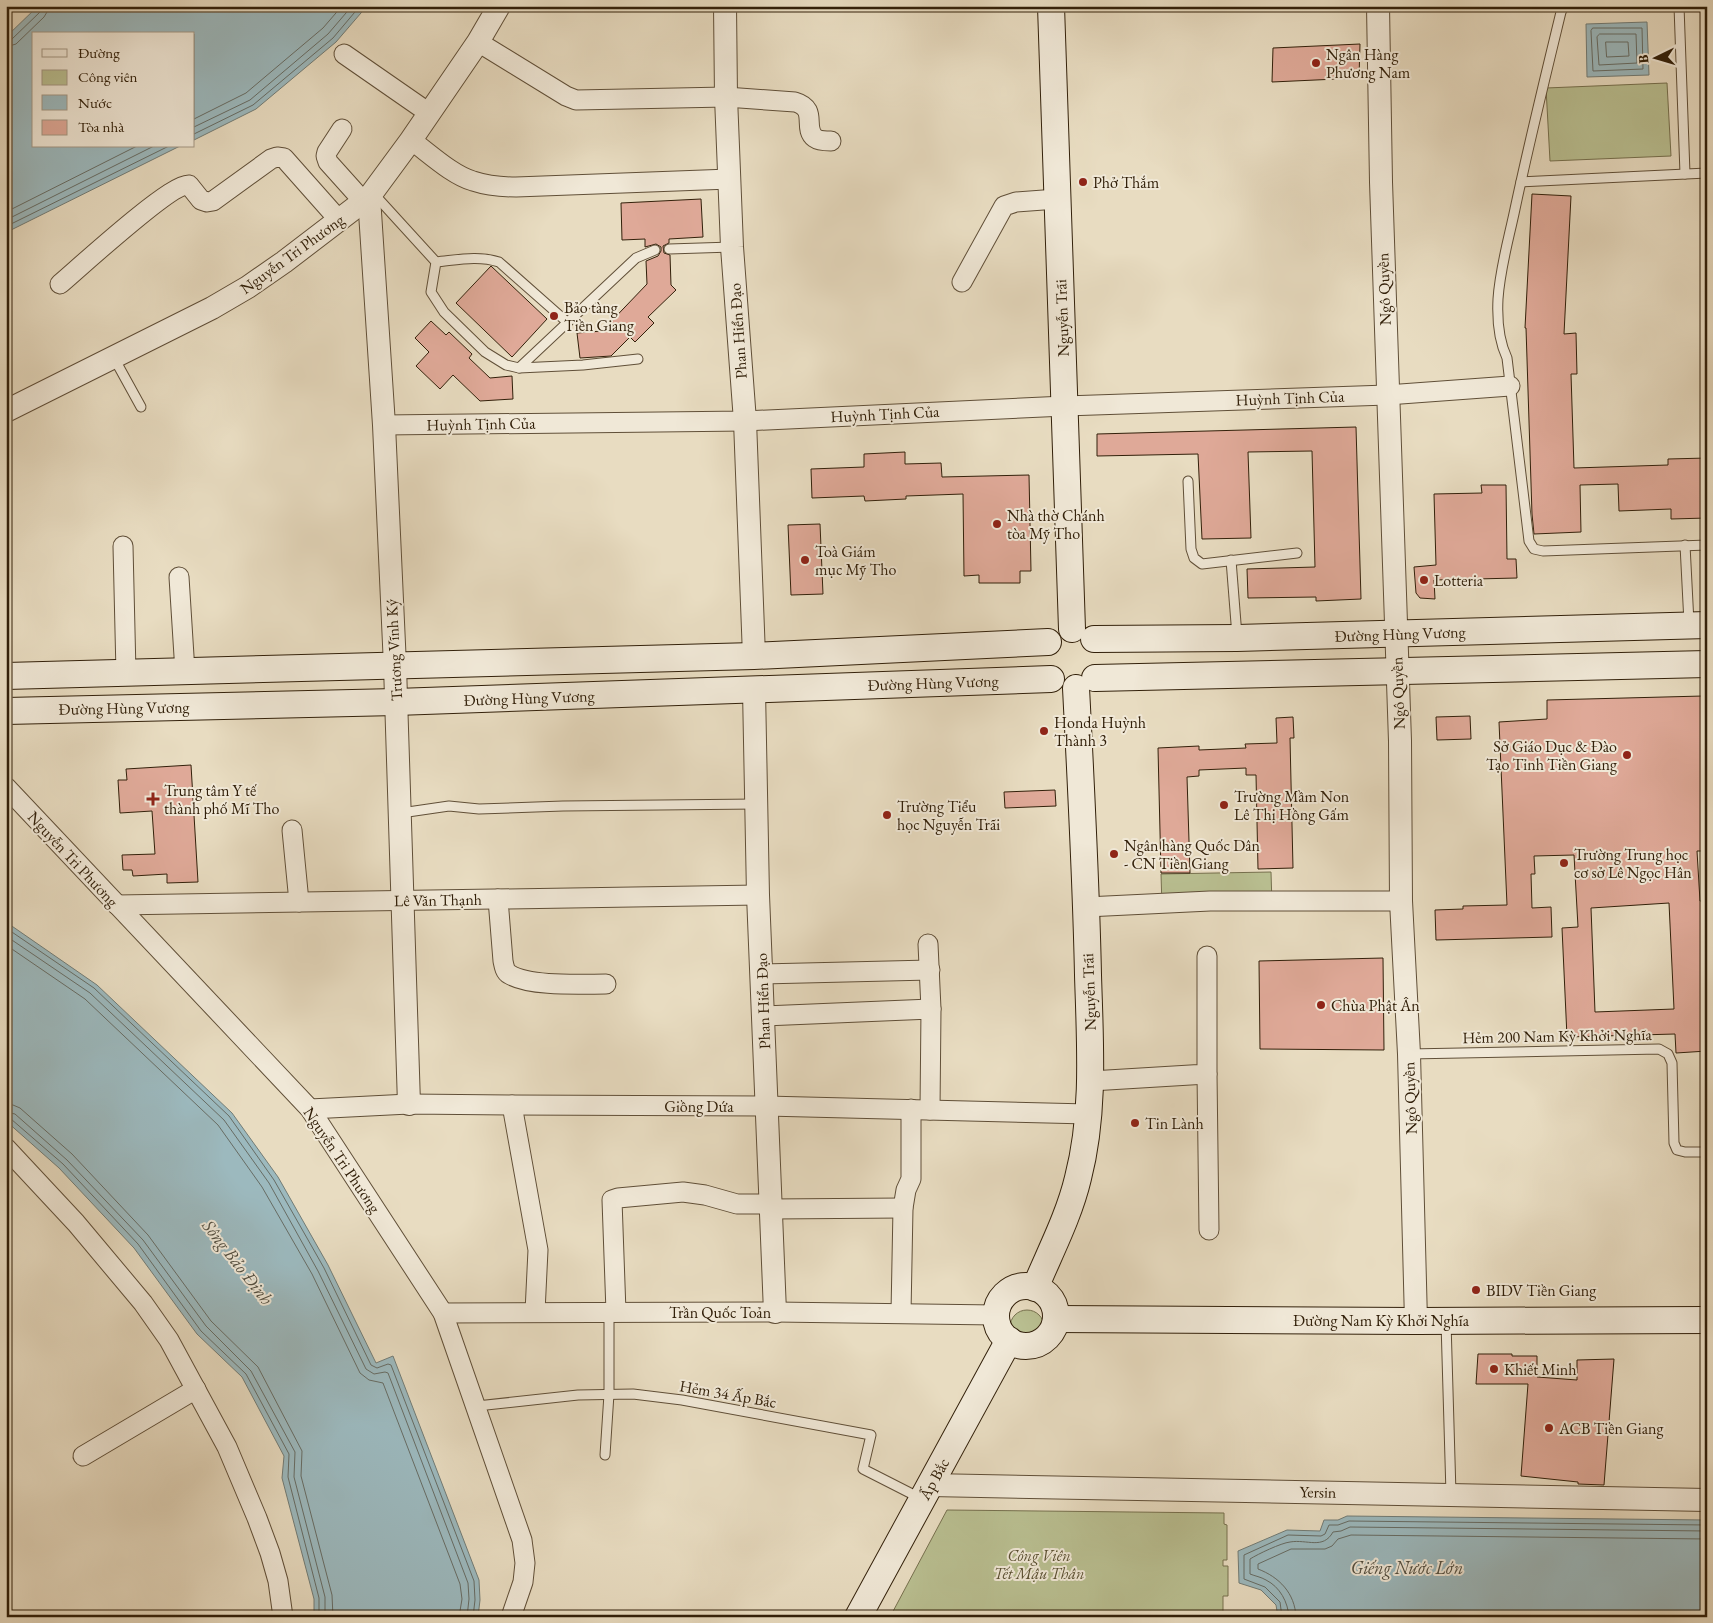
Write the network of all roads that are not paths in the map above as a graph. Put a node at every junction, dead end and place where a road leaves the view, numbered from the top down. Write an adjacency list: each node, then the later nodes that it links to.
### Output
1 (499, 6): 7 (street, Nguyễn Tri Phương)
2 (725, 6): 9 (street, Phan Hiển Đạo)
3 (1050, 6): 19 (main road, Nguyễn Trãi)
4 (1378, 6): 32 (street, Ngô Quyền)
5 (1564, 6): 17 (lane)
6 (1679, 6): 15 (lane)
7 (478, 42): 9 (street); 10 (street, Nguyễn Tri Phương)
8 (344, 54): 10 (street)
9 (726, 97): 13 (street); 16 (street, Phan Hiển Đạo)
10 (429, 113): 12 (street, Nguyễn Tri Phương)
11 (342, 129): 18 (street)
12 (411, 140): 16 (street); 18 (street, Nguyễn Tri Phương)
13 (831, 141)
14 (1707, 173): 15 (lane)
15 (1685, 174): 17 (lane)
16 (730, 179): 22 (street, Phan Hiển Đạo)
17 (1521, 182): 31 (lane)
18 (368, 196): 20 (street, Nguyễn Tri Phương); 24 (lane); 37 (street, Trương Vĩnh Ký)
19 (1057, 200): 25 (street); 33 (main road, Nguyễn Trãi)
20 (339, 220): 26 (street); 28 (street, Nguyễn Tri Phương)
21 (669, 248): 22 (lane)
22 (732, 248): 36 (street, Phan Hiển Đạo)
23 (655, 250): 27 (lane)
24 (436, 262): 27 (lane); 30 (lane)
25 (962, 282)
26 (60, 284)
27 (568, 322): 30 (lane)
28 (114, 358): 34 (lane); 35 (street, Nguyễn Tri Phương)
29 (638, 359): 30 (lane)
30 (519, 368)
31 (1510, 386): 32 (street, Huỳnh Tịnh Của); 39 (lane)
32 (1387, 395): 33 (street, Huỳnh Tịnh Của); 47 (street, Ngô Quyền)
33 (1065, 406): 36 (street, Huỳnh Tịnh Của); 46 (main road, Nguyễn Trãi)
34 (141, 407)
35 (6, 411)
36 (745, 421): 37 (street, Huỳnh Tịnh Của); 50 (street, Phan Hiển Đạo)
37 (384, 426): 52 (street, Trương Vĩnh Ký)
38 (1188, 481): 43 (lane)
39 (1686, 545): 40 (lane); 45 (lane)
40 (1707, 545)
41 (123, 546): 55 (street)
42 (1297, 553): 43 (lane)
43 (1231, 560): 48 (lane)
44 (179, 576): 53 (street)
45 (1698, 625): 47 (main road, Đường Hùng Vương)
46 (1083, 634): 48 (main road, Đường Hùng Vương); 49 (main road); 58 (main road, Nguyễn Trãi)
47 (1397, 634): 48 (main road, Đường Hùng Vương); 54 (street, Ngô Quyền)
48 (1237, 638)
49 (1048, 642): 50 (main road); 57 (main road)
50 (754, 656): 52 (main road)
51 (1707, 664): 54 (main road)
52 (395, 666): 53 (main road); 60 (street, Trương Vĩnh Ký)
53 (185, 672): 55 (main road)
54 (1397, 672): 58 (main road); 69 (street, Ngô Quyền)
55 (126, 673): 56 (main road)
56 (6, 676)
57 (1051, 679): 58 (main road); 59 (main road, Đường Hùng Vương)
58 (1085, 683): 72 (main road, Nguyễn Trãi)
59 (754, 690): 60 (main road, Đường Hùng Vương); 63 (street, Phan Hiển Đạo)
60 (396, 702): 61 (main road, Đường Hùng Vương); 64 (street, Trương Vĩnh Ký)
61 (6, 711)
62 (6, 787): 71 (street, Nguyễn Tri Phương)
63 (757, 804): 64 (lane); 66 (street, Phan Hiển Đạo)
64 (398, 813): 68 (street, Trương Vĩnh Ký)
65 (292, 830): 70 (street)
66 (758, 895): 67 (street, Lê Văn Thạnh); 76 (street, Phan Hiển Đạo)
67 (498, 899): 68 (street, Lê Văn Thạnh); 77 (street)
68 (403, 901): 70 (street, Lê Văn Thạnh); 83 (street, Trương Vĩnh Ký)
69 (1401, 901): 72 (street); 80 (street, Ngô Quyền)
70 (299, 902): 71 (street, Lê Văn Thạnh)
71 (117, 905): 86 (street, Nguyễn Tri Phương)
72 (1086, 907): 82 (main road, Nguyễn Trãi)
73 (928, 944): 75 (street)
74 (1207, 956): 81 (street)
75 (930, 970): 76 (street); 78 (street)
76 (762, 974): 79 (street, Phan Hiển Đạo)
77 (606, 984)
78 (931, 1010): 79 (street); 88 (street)
79 (764, 1016): 85 (street, Phan Hiển Đạo)
80 (1409, 1054): 91 (lane, Hẻm 200 Nam Kỳ Khởi Nghĩa); 105 (street, Ngô Quyền)
81 (1207, 1074): 82 (street); 94 (street)
82 (1091, 1082): 89 (main road, Nguyễn Trãi)
83 (409, 1104): 84 (street, Giồng Dứa); 86 (street, Giồng Dứa)
84 (512, 1104): 85 (street, Giồng Dứa); 96 (street)
85 (766, 1106): 87 (street, Giồng Dứa); 92 (street, Phan Hiển Đạo)
86 (310, 1109): 99 (street, Nguyễn Tri Phương)
87 (911, 1109): 88 (street, Giồng Dứa); 93 (street)
88 (930, 1110): 89 (street, Giồng Dứa)
89 (1088, 1114): 95 (main road, Nguyễn Trãi)
90 (6, 1148): 107 (street)
91 (1707, 1152)
92 (771, 1207): 93 (street); 97 (street); 98 (street, Phan Hiển Đạo)
93 (903, 1208): 100 (street)
94 (1209, 1230)
95 (1035, 1288): 101 (main road); 102 (main road)
96 (535, 1312): 97 (street, Trần Quốc Toản); 99 (street, Trần Quốc Toản)
97 (613, 1312): 98 (street, Trần Quốc Toản); 108 (lane)
98 (775, 1312): 100 (street, Trần Quốc Toản)
99 (443, 1313): 109 (street, Nguyễn Tri Phương)
100 (901, 1313): 101 (street, Trần Quốc Toản)
101 (996, 1315): 106 (main road)
102 (1056, 1319): 105 (main road, Đường Nam Kỳ Khởi Nghĩa); 106 (main road)
103 (1446, 1320): 104 (main road, Đường Nam Kỳ Khởi Nghĩa); 105 (main road, Đường Nam Kỳ Khởi Nghĩa); 113 (lane)
104 (1707, 1320)
105 (1416, 1321)
106 (1009, 1340): 112 (main road, Ấp Bắc)
107 (196, 1388): 111 (street); 115 (street)
108 (609, 1394): 109 (lane, Hẻm 34 Ấp Bắc); 110 (lane); 112 (lane, Hẻm 34 Ấp Bắc)
109 (477, 1406): 116 (street, Nguyễn Tri Phương)
110 (604, 1455)
111 (83, 1456)
112 (926, 1492): 113 (street, Yersin); 117 (main road, Ấp Bắc)
113 (1451, 1495): 114 (street, Yersin)
114 (1707, 1500)
115 (283, 1617)
116 (510, 1617)
117 (858, 1617)

